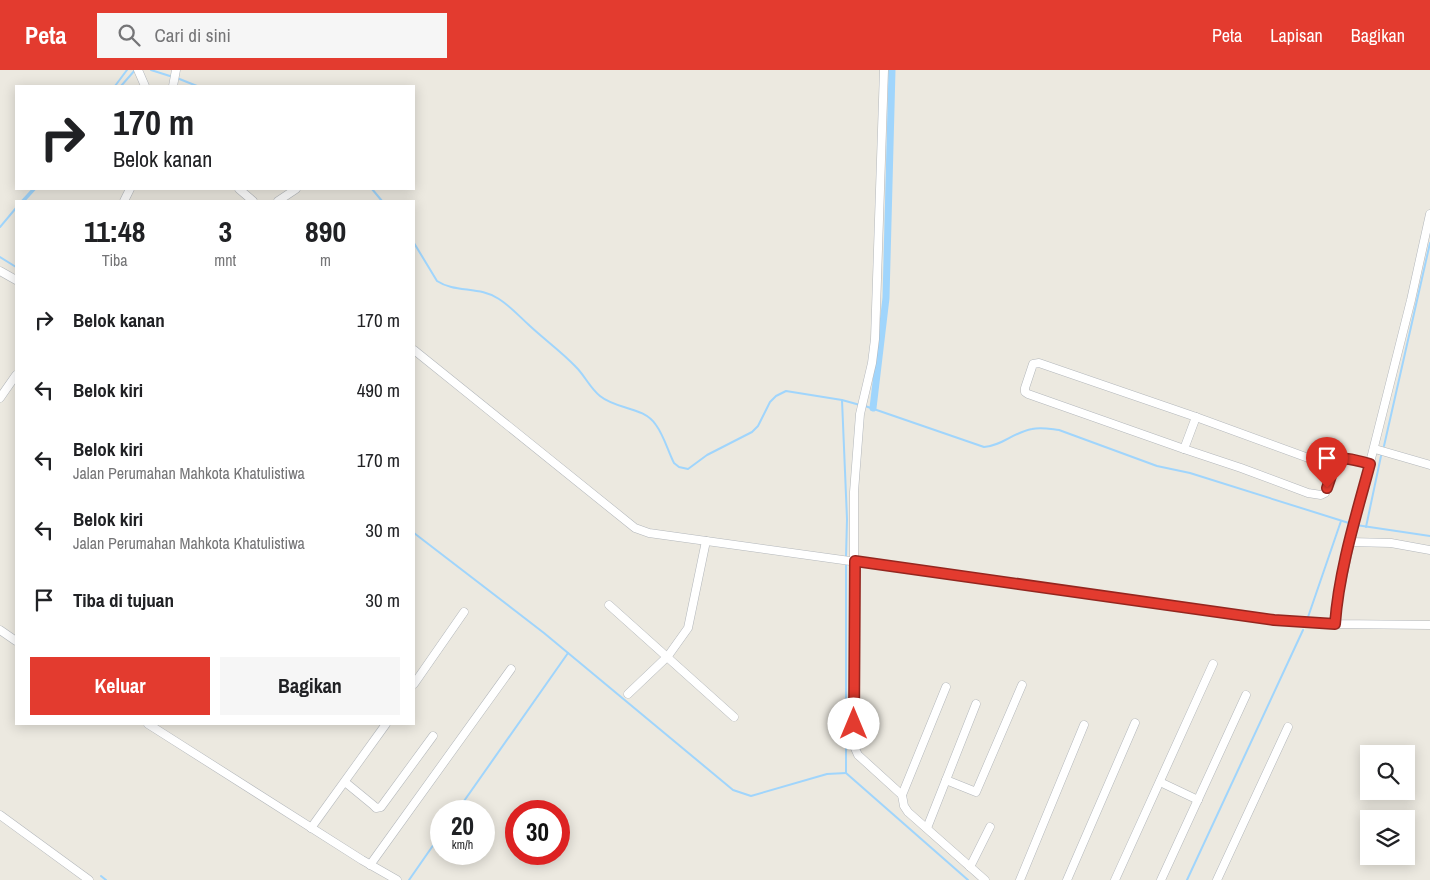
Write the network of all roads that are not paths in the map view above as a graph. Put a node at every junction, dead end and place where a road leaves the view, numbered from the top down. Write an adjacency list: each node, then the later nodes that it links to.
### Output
1 (138, 70): 4 (street)
2 (176, 70): 5 (street)
3 (884, 70): 25 (street)
4 (144, 83)
5 (173, 85)
6 (241, 190): 8 (street)
7 (294, 190): 9 (street)
8 (252, 200)
9 (280, 200)
10 (1430, 214): 17 (street)
11 (0, 271): 12 (street)
12 (15, 279)
13 (415, 351): 23 (street)
14 (15, 376): 15 (street)
15 (0, 398)
16 (1196, 417): 18 (street); 18 (street); 21 (street)
17 (1375, 448): 19 (street); 20 (street)
18 (1184, 450): 21 (street)
19 (1370, 464): 21 (street); 22 (street)
20 (1430, 465)
21 (1333, 467)
22 (1351, 538): 24 (street); 28 (street)
23 (706, 541): 25 (street); 32 (street)
24 (1430, 550)
25 (853, 561): 28 (street); 51 (street)
26 (609, 605): 32 (street)
27 (464, 612): 35 (street)
28 (1335, 624): 29 (street)
29 (1430, 625)
30 (0, 630): 31 (street)
31 (15, 640)
32 (668, 656): 38 (street); 41 (street)
33 (1213, 664): 50 (street)
34 (511, 669): 57 (street)
35 (415, 683)
36 (1022, 685): 48 (street)
37 (946, 687): 51 (street)
38 (628, 694)
39 (1246, 695): 52 (street)
40 (976, 704): 48 (street)
41 (734, 717)
42 (1135, 723): 63 (street)
43 (150, 725): 55 (street)
44 (385, 725): 49 (street)
45 (1084, 725): 62 (street)
46 (1288, 727): 66 (street)
47 (433, 736): 49 (street)
48 (946, 780): 56 (street)
49 (345, 782): 55 (street)
50 (1160, 782): 52 (street); 64 (street)
51 (902, 794): 56 (street)
52 (1198, 800): 65 (street)
53 (0, 815): 59 (street)
54 (990, 827): 58 (street)
55 (311, 828): 57 (street)
56 (927, 828): 58 (street)
57 (370, 865): 60 (street)
58 (970, 867): 61 (street)
59 (89, 880)
60 (397, 880)
61 (985, 880)
62 (1020, 880)
63 (1067, 880)
64 (1115, 880)
65 (1161, 880)
66 (1218, 880)

